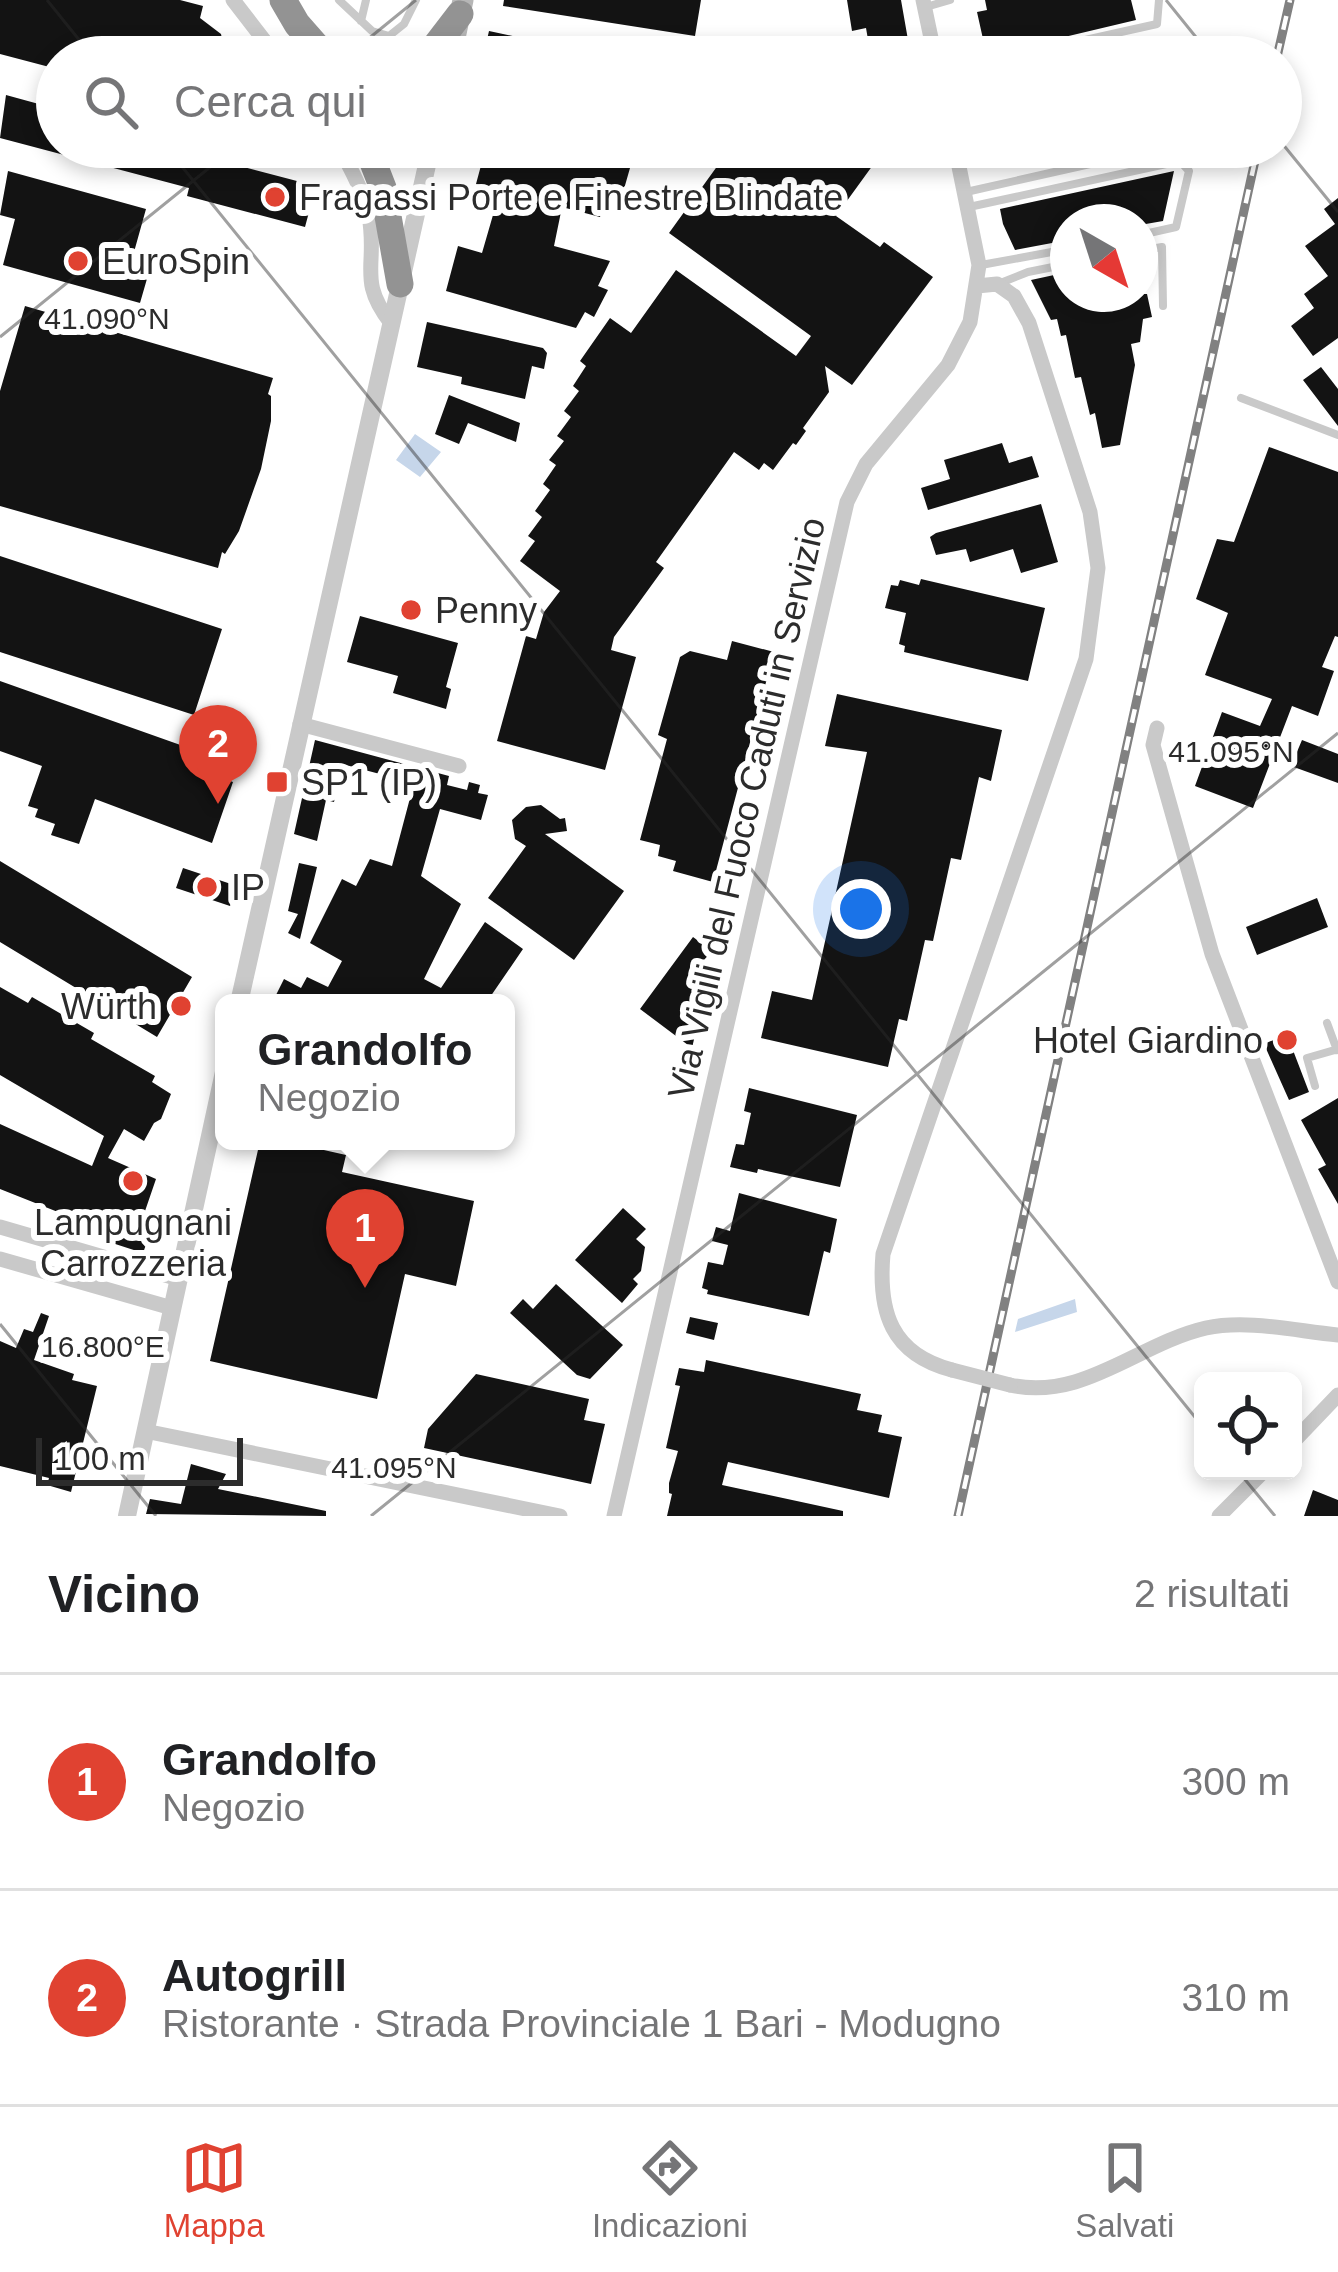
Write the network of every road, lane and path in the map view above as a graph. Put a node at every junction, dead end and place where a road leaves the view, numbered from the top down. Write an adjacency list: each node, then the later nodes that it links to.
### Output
1 (233, 0): 11 (street)
2 (278, 0): 12 (highway); 13 (highway)
3 (339, 0): 10 (lane)
4 (365, 0): 10 (lane)
5 (416, 0): 10 (lane)
6 (950, 0): 8 (lane)
7 (1159, 0): 16 (lane)
8 (924, 4): 15 (street)
9 (462, 7): 14 (highway)
10 (361, 21)
11 (261, 36)
12 (299, 36)
13 (308, 36)
14 (442, 36)
15 (931, 36)
16 (1105, 36)
17 (350, 168): 34 (street)
18 (375, 168): 30 (highway)
19 (425, 168): 30 (street)
20 (960, 168): 24 (street, Via Vigili del Fuoco Caduti in Servizio)
21 (1076, 168): 24 (lane)
22 (1141, 168): 24 (lane)
23 (1186, 168): 25 (lane)
24 (967, 199): 28 (street, Via Vigili del Fuoco Caduti in Servizio)
25 (1158, 231)
26 (1158, 248): 33 (lane)
27 (1050, 252): 28 (lane)
28 (979, 265): 32 (street, Via Vigili del Fuoco Caduti in Servizio)
29 (1050, 268): 31 (lane)
30 (400, 284): 34 (street)
31 (997, 284): 32 (street); 50 (street, bridge)
32 (977, 286): 57 (street, Via Vigili del Fuoco Caduti in Servizio)
33 (1163, 306)
34 (391, 323): 37 (street)
35 (1241, 398): 36 (lane)
36 (1338, 435)
37 (300, 724): 39 (street); 40 (street)
38 (1157, 728): 48 (street)
39 (459, 766)
40 (241, 994)
41 (1328, 1023): 42 (lane)
42 (1337, 1050): 43 (lane)
43 (1315, 1086)
44 (215, 1113): 47 (street)
45 (0, 1227): 47 (street)
46 (0, 1259): 49 (street)
47 (179, 1279): 49 (street)
48 (1338, 1282)
49 (172, 1308): 52 (street)
50 (1338, 1335)
51 (1338, 1396): 53 (street)
52 (145, 1431): 55 (street); 56 (street)
53 (1302, 1433)
54 (1255, 1480): 58 (street)
55 (127, 1516)
56 (560, 1516)
57 (614, 1516)
58 (1219, 1516)

